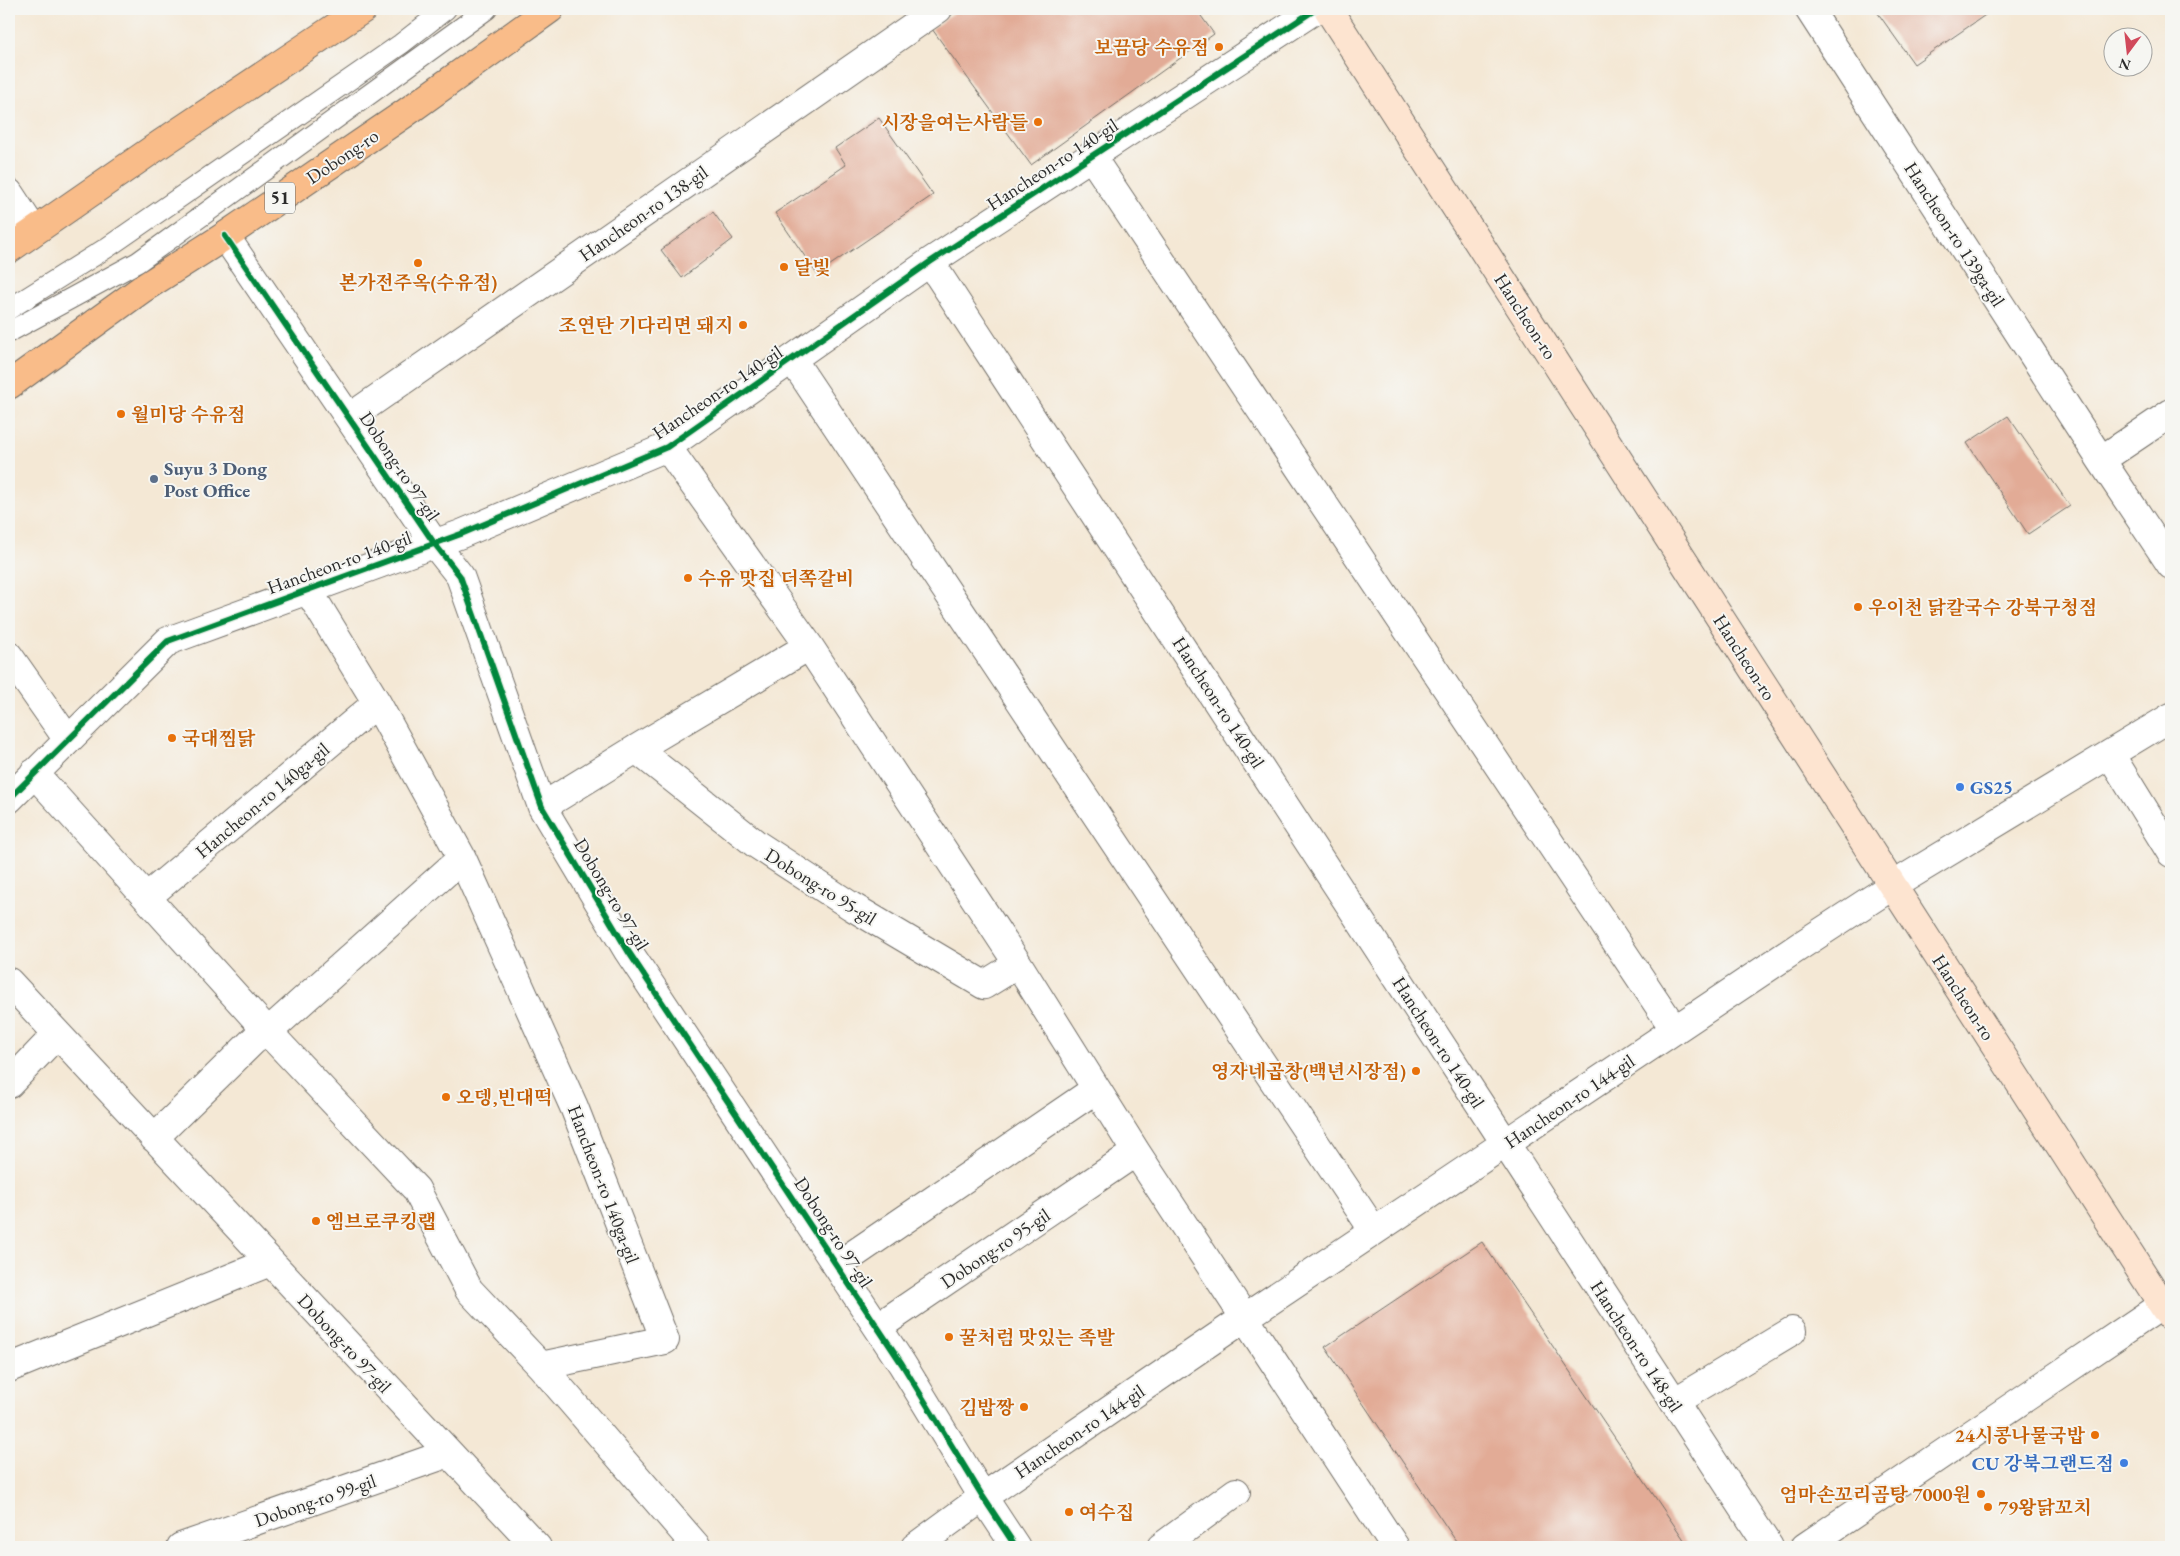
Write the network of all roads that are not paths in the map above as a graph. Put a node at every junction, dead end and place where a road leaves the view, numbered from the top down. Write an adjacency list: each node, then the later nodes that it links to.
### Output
1 (364, 9): 11 (main road)
2 (446, 9): 15 (lane)
3 (487, 9): 16 (lane)
4 (550, 9): 12 (main road, Dobong-ro / 51)
5 (938, 9): 20 (street, Hancheon-ro 138-gil)
6 (1316, 9): 9 (street, Hancheon-ro 140-gil)
7 (1328, 9): 38 (main road, Hancheon-ro)
8 (1809, 9): 22 (street, Hancheon-ro 139ga-gil)
9 (1091, 156): 14 (street, Hancheon-ro 140-gil); 42 (street, Hancheon-ro 140-gil)
10 (9, 193): 11 (street)
11 (34, 231): 13 (main road)
12 (225, 236): 18 (main road, Dobong-ro / 51); 20 (street, Dobong-ro 97-gil)
13 (9, 249)
14 (930, 262): 17 (street, Hancheon-ro 140-gil); 48 (street, Hancheon-ro 140-gil)
15 (9, 309)
16 (9, 332)
17 (792, 359): 21 (street, Hancheon-ro 140-gil); 50 (street, Hancheon-ro 140-gil)
18 (9, 385)
19 (2171, 414): 22 (street)
20 (350, 418): 23 (street, Dobong-ro 97-gil)
21 (667, 447): 23 (street, Hancheon-ro 140-gil); 26 (street, Hancheon-ro 140-gil)
22 (2101, 460): 24 (street, Hancheon-ro 139ga-gil)
23 (434, 543): 25 (street, Hancheon-ro 140-gil); 35 (street, Dobong-ro 97-gil)
24 (2171, 565)
25 (308, 590): 28 (street, Hancheon-ro 140ga-gil); 30 (street, Hancheon-ro 140-gil)
26 (809, 646): 31 (street); 40 (street, Hancheon-ro 140-gil)
27 (9, 656): 30 (street)
28 (377, 702): 37 (street, Hancheon-ro 140ga-gil); 39 (street, Hancheon-ro 140ga-gil)
29 (2171, 717): 32 (street, Hancheon-ro 144-gil)
30 (68, 740): 33 (street, Hancheon-ro 140-gil)
31 (636, 748): 35 (street); 40 (street, Dobong-ro 95-gil)
32 (2110, 754): 36 (street); 38 (street, Hancheon-ro 144-gil)
33 (34, 773): 34 (street, Hancheon-ro 140-gil); 39 (street)
34 (9, 799)
35 (542, 807): 52 (street, Dobong-ro 97-gil)
36 (2171, 853)
37 (462, 858): 43 (street); 57 (street, Hancheon-ro 140ga-gil)
38 (1892, 886): 42 (street, Hancheon-ro 144-gil); 53 (main road, Hancheon-ro)
39 (147, 898): 43 (street)
40 (1018, 964): 46 (street, Hancheon-ro 140-gil)
41 (9, 982): 44 (street, Dobong-ro 97-gil)
42 (1675, 1030): 48 (street, Hancheon-ro 144-gil)
43 (268, 1032): 47 (street); 57 (street)
44 (57, 1034): 45 (street); 47 (street, Dobong-ro 97-gil)
45 (9, 1084)
46 (1096, 1089): 49 (street, Hancheon-ro 140-gil); 52 (street)
47 (154, 1138): 51 (street, Dobong-ro 97-gil)
48 (1505, 1144): 50 (street, Hancheon-ro 144-gil); 59 (street, Hancheon-ro 148-gil)
49 (1136, 1152): 54 (street, Hancheon-ro 140-gil); 55 (street, Dobong-ro 95-gil)
50 (1374, 1231): 54 (street, Hancheon-ro 144-gil)
51 (270, 1262): 58 (street); 60 (street, Dobong-ro 97-gil)
52 (838, 1265): 55 (street, Dobong-ro 97-gil)
53 (2168, 1307): 71 (street, Hancheon-ro)
54 (1246, 1317): 62 (street, Hancheon-ro 144-gil); 69 (street)
55 (878, 1327): 62 (street, Dobong-ro 97-gil)
56 (1792, 1331): 59 (street)
57 (541, 1366): 65 (street)
58 (9, 1368)
59 (1674, 1402): 70 (street, Hancheon-ro 148-gil)
60 (448, 1453): 63 (street, Dobong-ro 99-gil); 64 (street, Dobong-ro 97-gil)
61 (1236, 1492): 68 (street)
62 (983, 1497): 66 (street, Hancheon-ro 144-gil); 67 (street, Dobong-ro 97-gil)
63 (181, 1547)
64 (537, 1547)
65 (697, 1547)
66 (915, 1547)
67 (1016, 1547)
68 (1161, 1547)
69 (1395, 1547)
70 (1769, 1547)
71 (1805, 1547)

